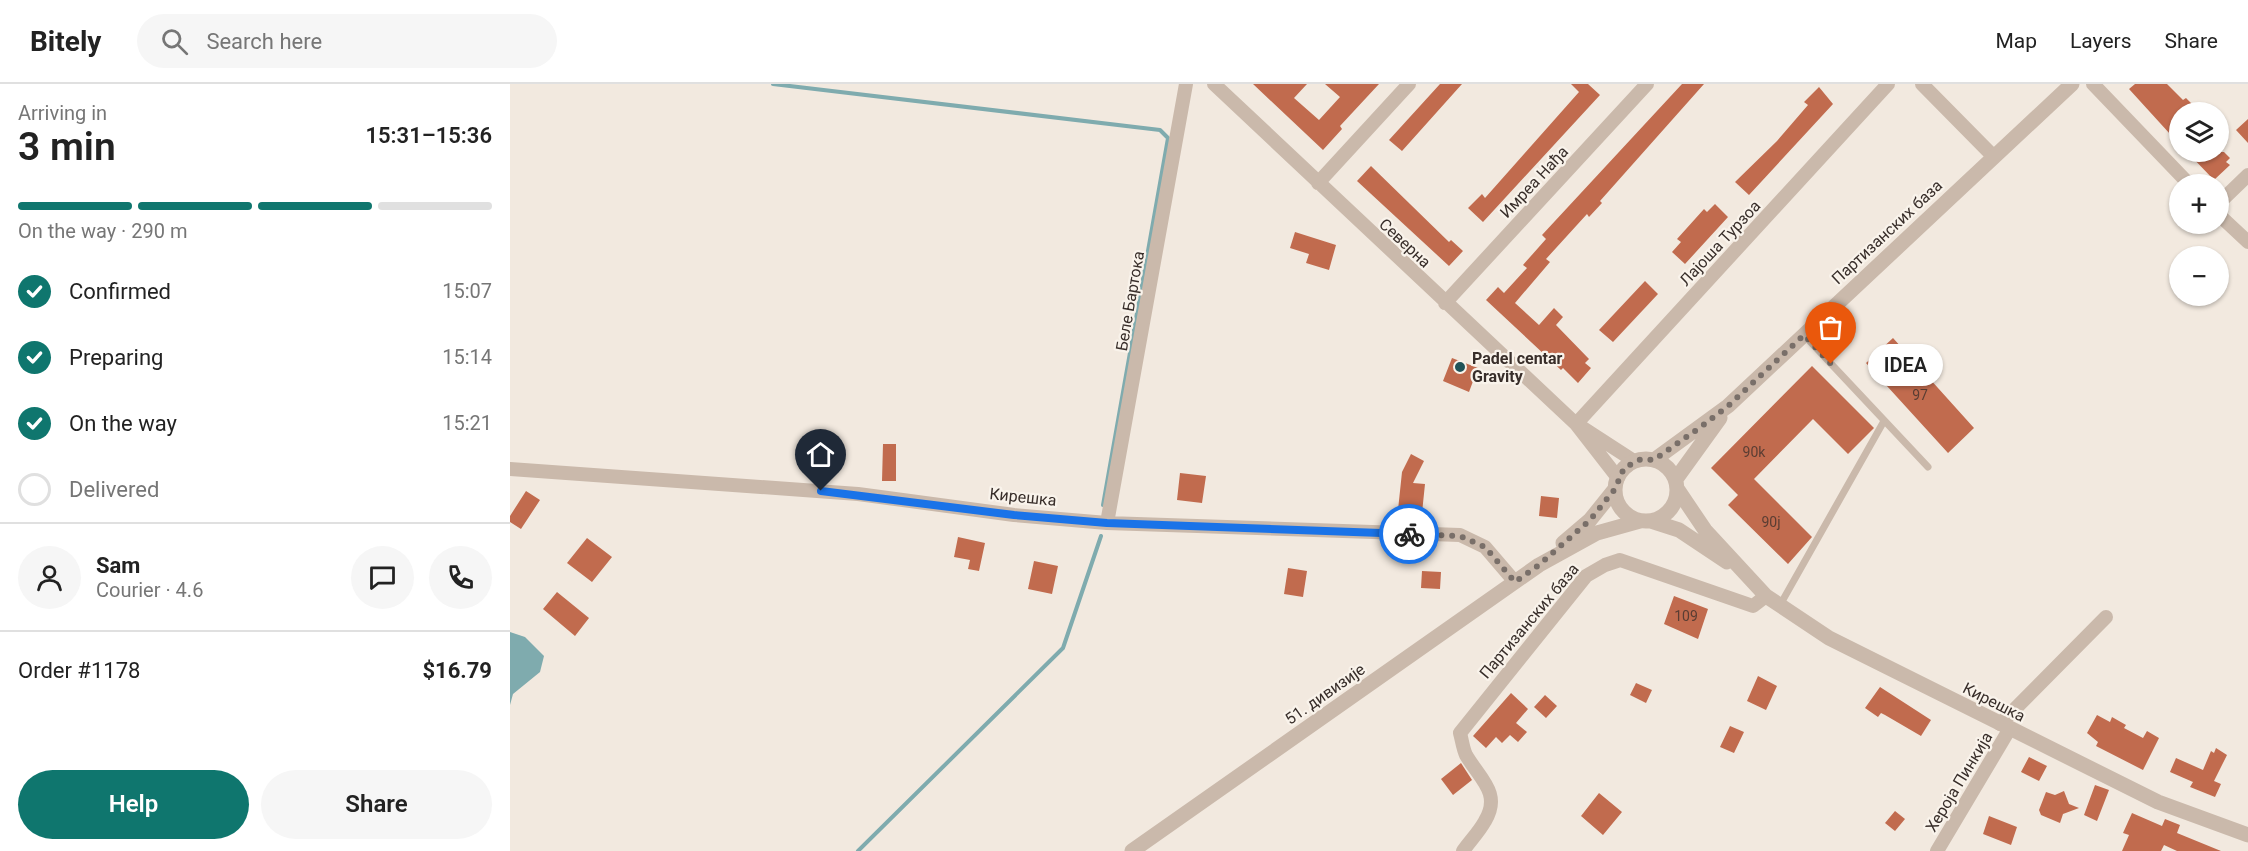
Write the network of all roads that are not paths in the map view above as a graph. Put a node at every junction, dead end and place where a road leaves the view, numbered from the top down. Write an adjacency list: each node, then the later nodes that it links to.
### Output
1 (1186, 84): 28 (street, Беле Бартока)
2 (1214, 84): 12 (street, Северна)
3 (1409, 84): 12 (street)
4 (1647, 84): 16 (street, Имреа Нађа)
5 (1888, 84): 20 (street, Лајоша Турзоа)
6 (1922, 84): 9 (street)
7 (2072, 84): 9 (street, Партизанских база)
8 (2093, 84): 10 (street)
9 (1993, 156): 17 (street, Партизанских база)
10 (2179, 174)
11 (2248, 175): 13 (street)
12 (1318, 183): 16 (street, Северна)
13 (2229, 193)
14 (2229, 224): 15 (street)
15 (2248, 242)
16 (1445, 303): 20 (street, Северна)
17 (1804, 335): 18 (street, Партизанских база); 19 (lane)
18 (1728, 406): 21 (street, Партизанских база); 26 (street, Партизанских база)
19 (1884, 421): 23 (lane); 33 (lane)
20 (1576, 423): 22 (street, Северна); 25 (street, Северна)
21 (1654, 460): 22 (street); 26 (street)
22 (1634, 461): 25 (street)
23 (1928, 467)
24 (510, 469): 28 (street, Кирешка)
25 (1616, 483): 27 (street); 29 (street, 51. дивизије)
26 (1677, 485): 27 (street); 30 (street, Кирешка)
27 (1646, 521): 29 (street, 51. дивизије); 30 (street, Кирешка)
28 (1107, 523): 31 (street, Кирешка)
29 (1539, 565): 31 (street, 51. дивизије)
30 (1742, 571): 32 (street, Кирешка)
31 (1515, 582): 37 (street, 51. дивизије)
32 (1767, 596): 33 (street, Кирешка); 38 (street, Партизанских база)
33 (1780, 605): 35 (street, Кирешка)
34 (2106, 617): 35 (street, Хероја Пинкија)
35 (2004, 727): 36 (street, Кирешка); 39 (street, Хероја Пинкија)
36 (2248, 834)
37 (1132, 851)
38 (1463, 851)
39 (1937, 851)

